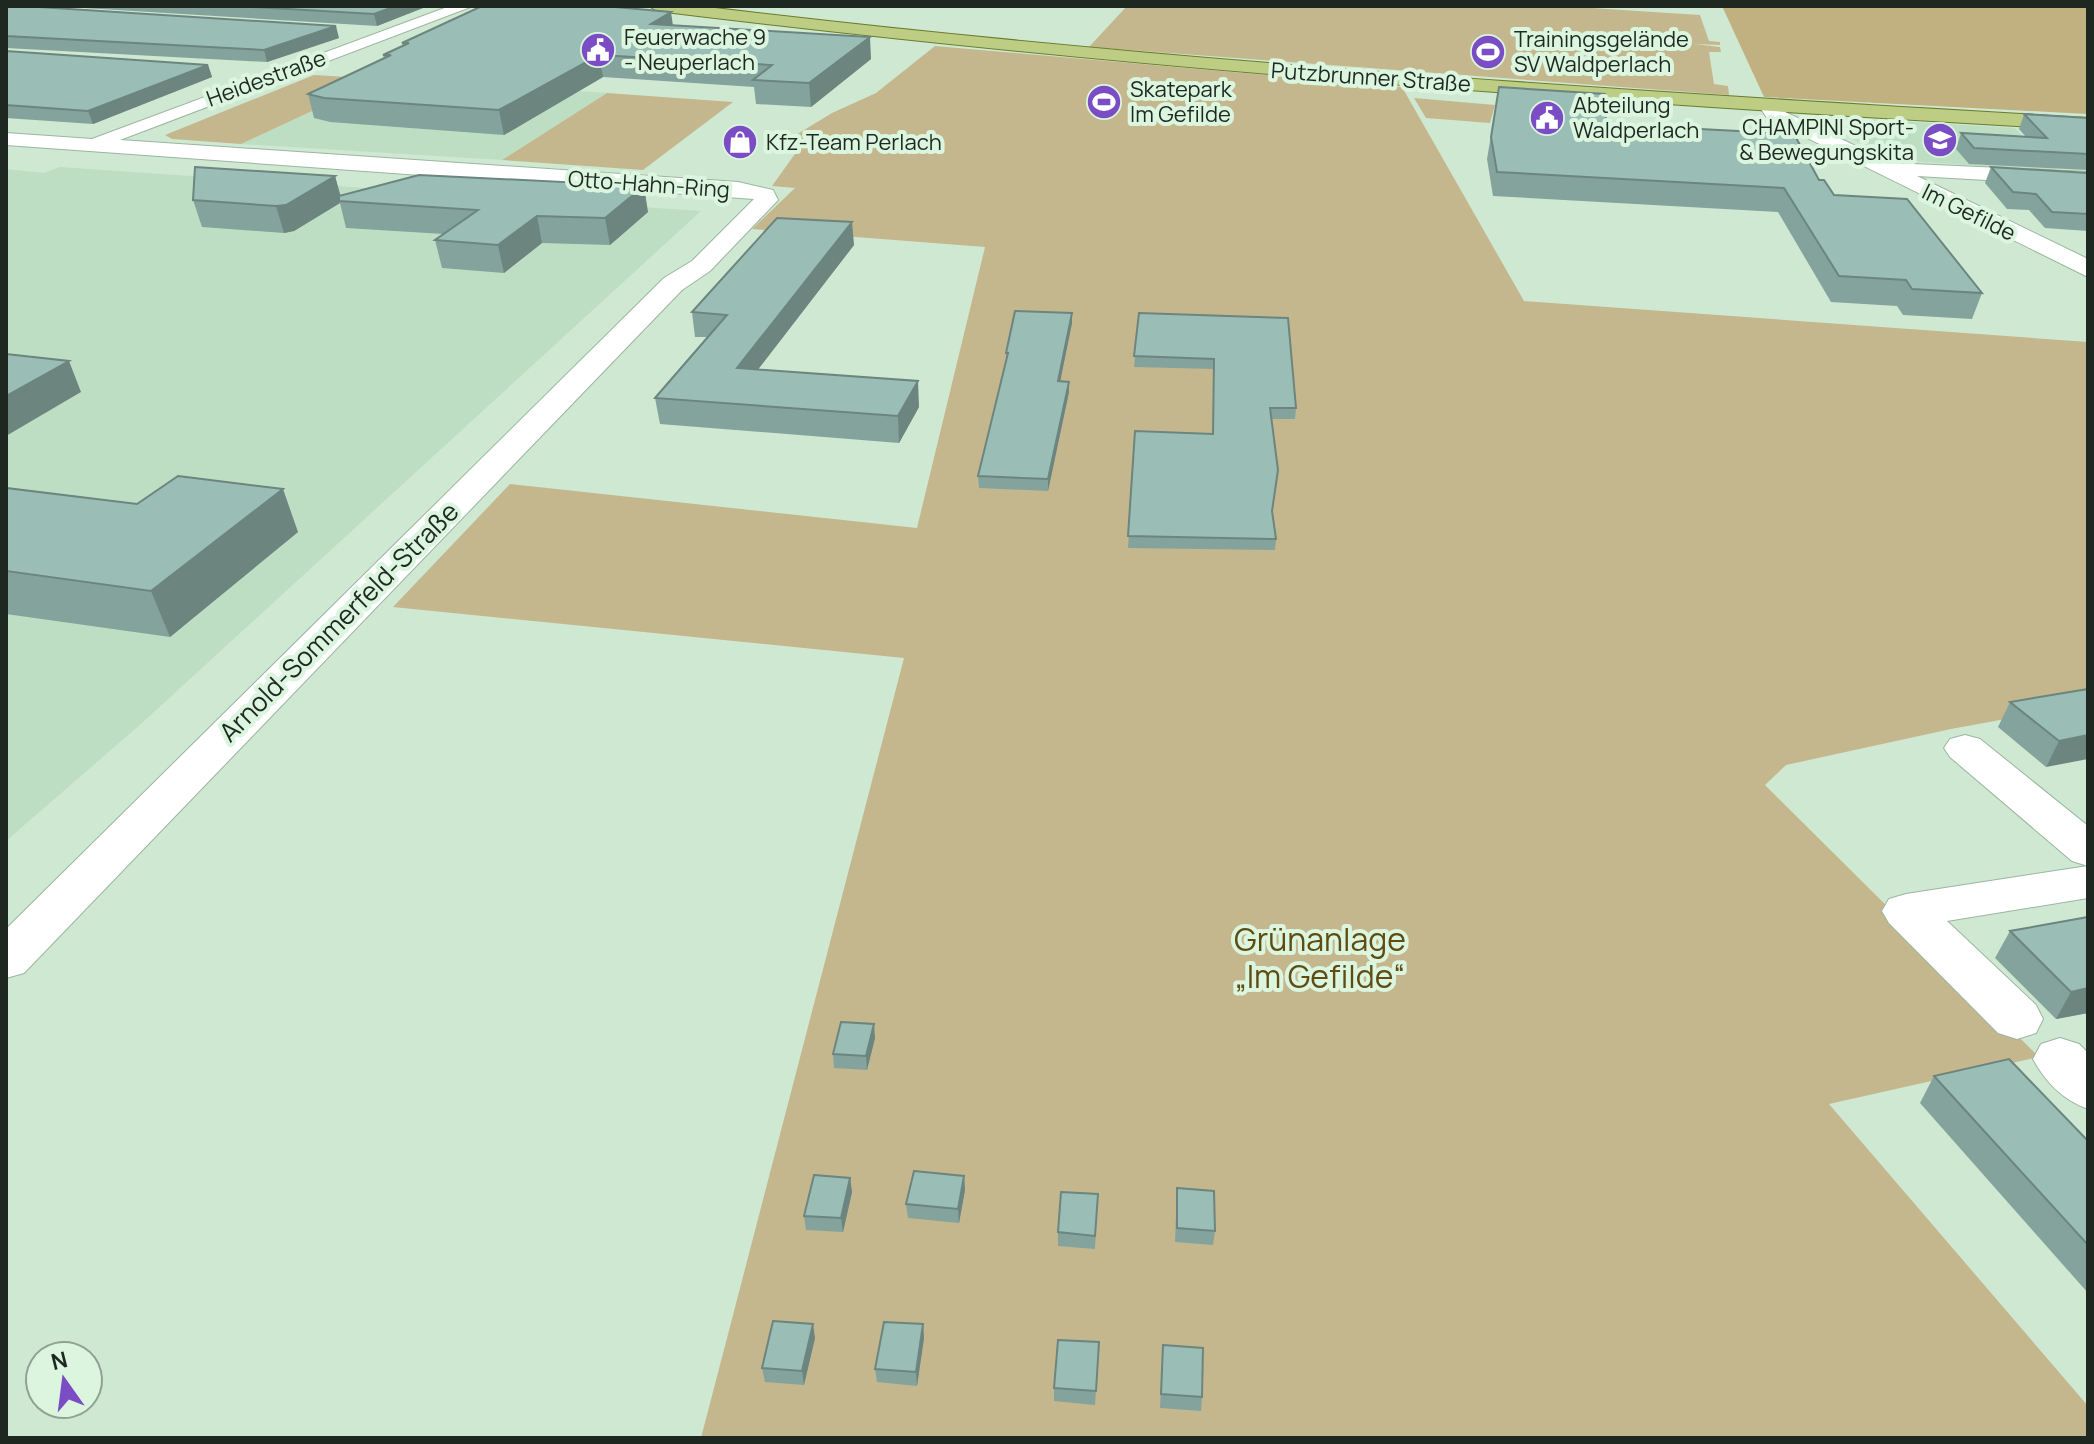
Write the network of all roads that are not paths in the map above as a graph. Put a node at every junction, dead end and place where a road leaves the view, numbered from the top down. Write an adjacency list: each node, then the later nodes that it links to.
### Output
1 (465, 6): 4 (street, Heidestraße)
2 (657, 6): 7 (main road, Putzbrunner Straße)
3 (351, 30): 4 (street)
4 (394, 33): 6 (street, Heidestraße)
5 (233, 70): 6 (street)
6 (279, 73): 10 (street, Heidestraße)
7 (1769, 106): 8 (main road, Putzbrunner Straße); 13 (street, Im Gefilde)
8 (2088, 124)
9 (6, 139): 10 (street, Otto-Hahn-Ring)
10 (91, 145): 12 (street, Heidestraße); 15 (street, Otto-Hahn-Ring)
11 (6, 150): 12 (street, Otto-Hahn-Ring)
12 (68, 154): 15 (street, Otto-Hahn-Ring)
13 (1880, 169): 14 (street); 16 (street, Im Gefilde)
14 (2088, 179)
15 (732, 193): 21 (street, Arnold-Sommerfeld-Straße)
16 (2088, 269)
17 (1965, 748): 18 (street)
18 (2069, 814): 19 (street)
19 (2088, 850)
20 (2088, 882): 22 (street)
21 (6, 960)
22 (2017, 1019)

